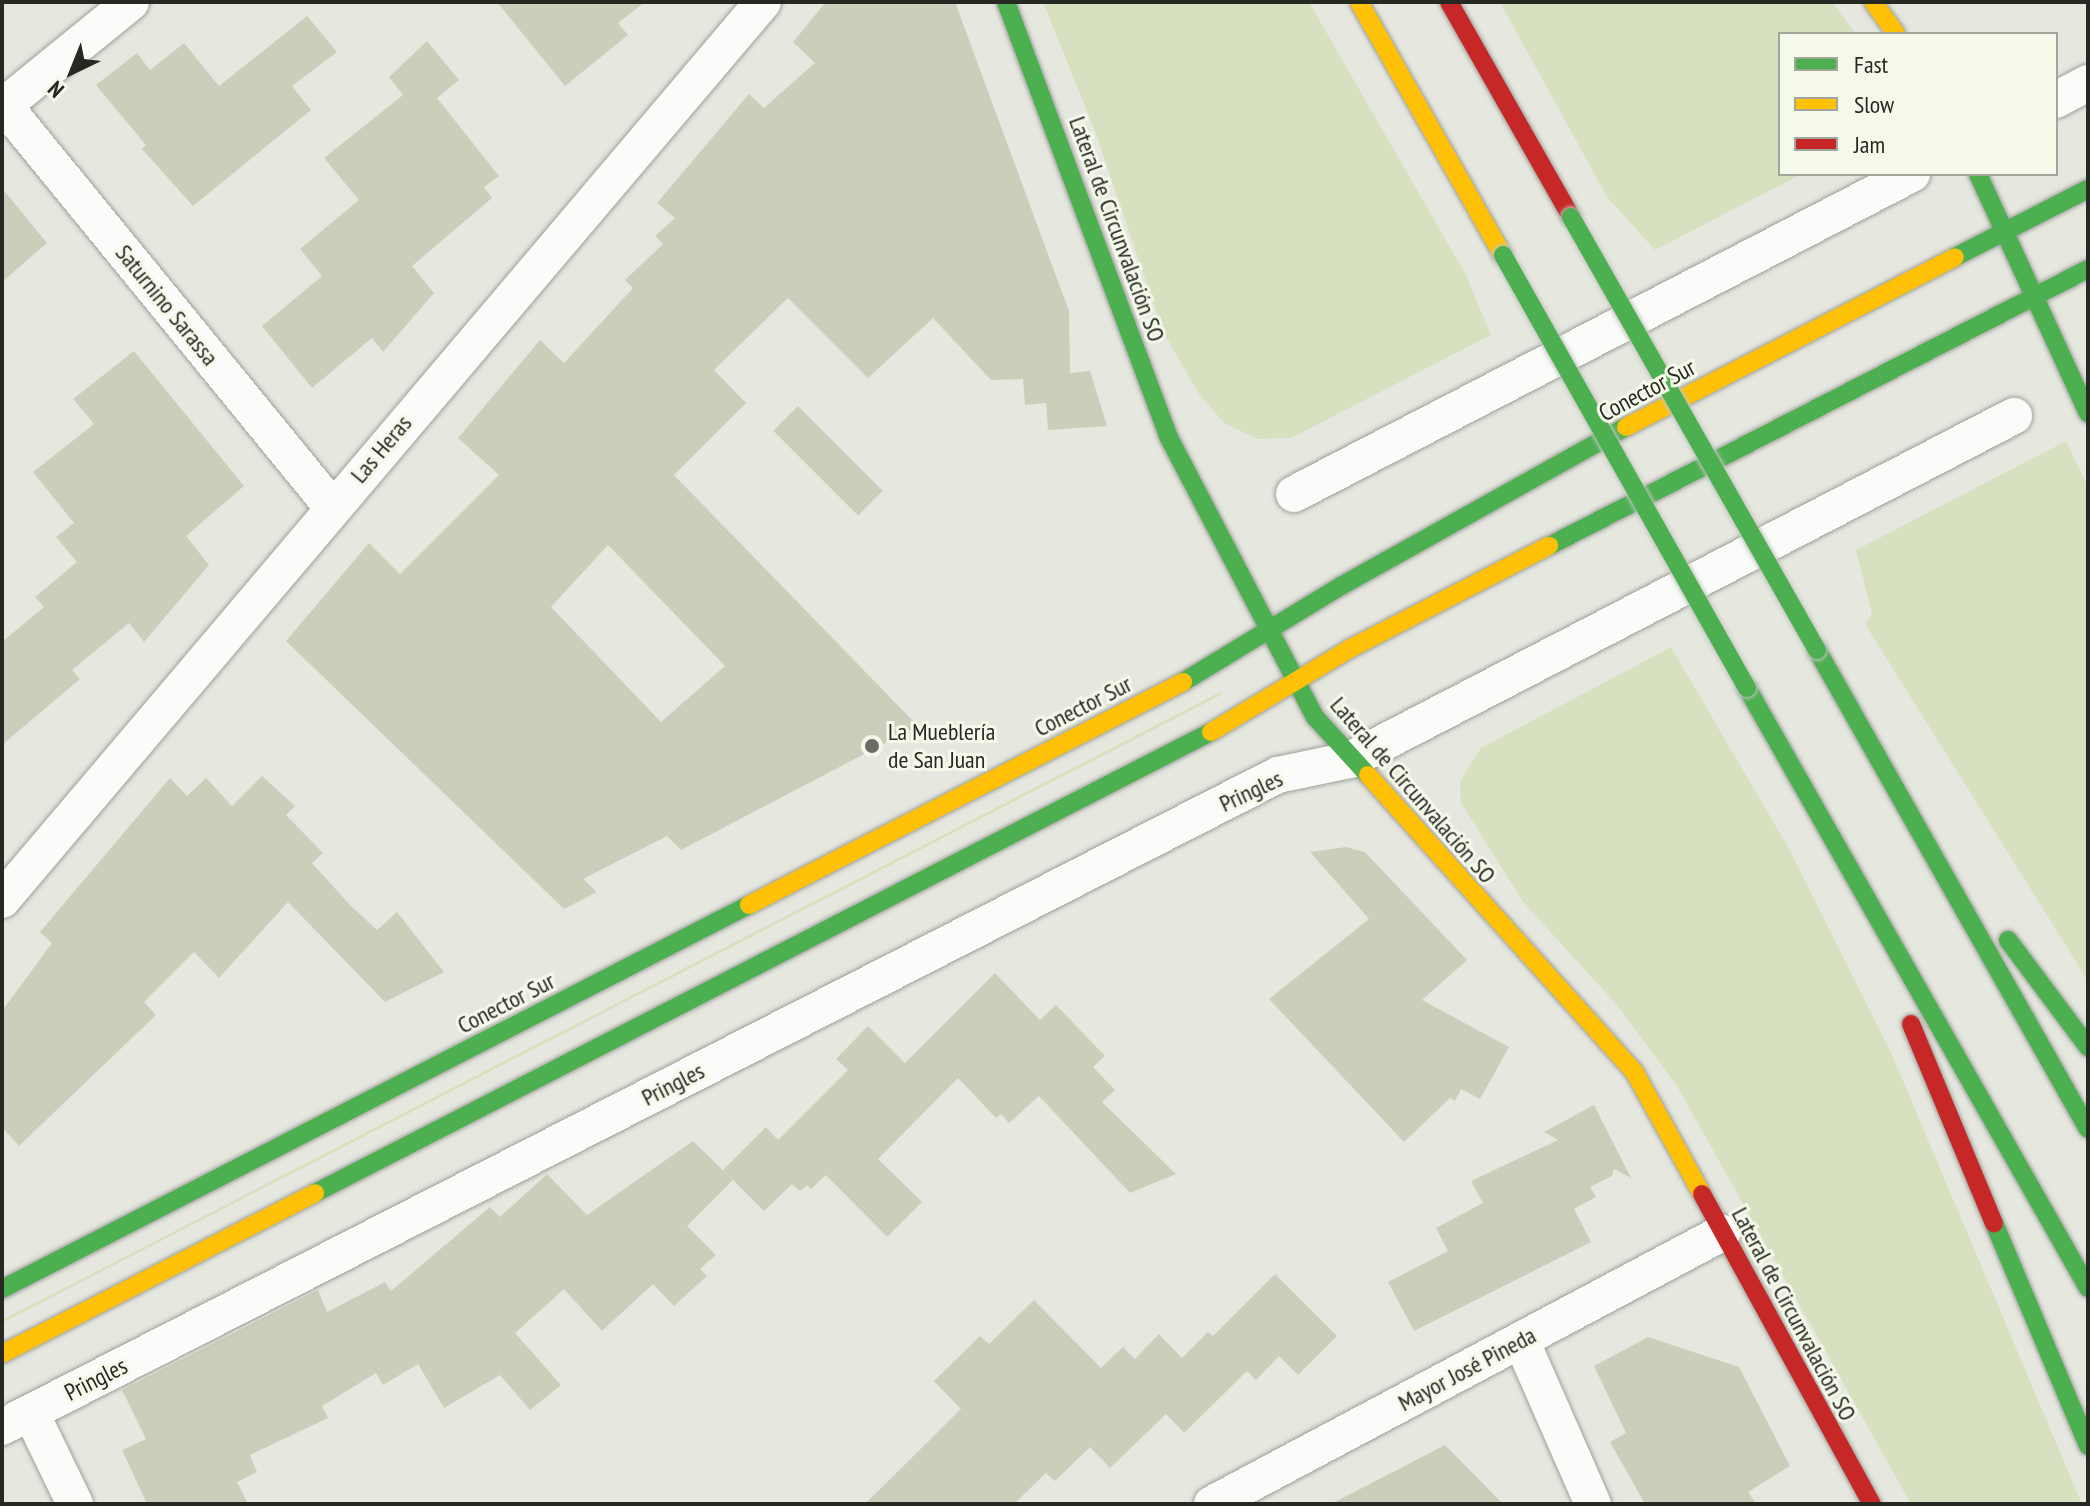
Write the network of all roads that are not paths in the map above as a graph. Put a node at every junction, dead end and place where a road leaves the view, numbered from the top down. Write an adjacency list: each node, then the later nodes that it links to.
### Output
1 (131, 2): 10 (street)
2 (763, 2): 20 (street, Las Heras)
3 (1006, 2): 21 (main road, Lateral de Circunvalación SO)
4 (1359, 2): 25 (main road, bridge)
5 (1449, 2): 24 (main road, bridge)
6 (1873, 2): 7 (main road)
7 (1895, 32)
8 (2088, 83): 9 (street)
9 (2058, 99)
10 (3, 105): 20 (street, Saturnino Sarassa)
11 (1908, 176): 19 (street)
12 (1979, 176): 14 (main road)
13 (2088, 189): 14 (main road, Conector Sur)
14 (2005, 233): 16 (main road); 21 (main road, Conector Sur)
15 (2088, 269): 16 (main road)
16 (2035, 298): 17 (main road); 22 (main road)
17 (2088, 413)
18 (2014, 416): 23 (street, Pringles)
19 (1294, 494)
20 (332, 507): 26 (street, Las Heras)
21 (1269, 630): 22 (main road, Lateral de Circunvalación SO); 31 (main road, Conector Sur)
22 (1296, 682): 23 (main road, Lateral de Circunvalación SO); 33 (main road)
23 (1350, 760): 29 (main road, Lateral de Circunvalación SO); 34 (street, Pringles)
24 (1895, 787): 27 (main road); 28 (main road)
25 (1836, 845): 30 (main road); 35 (main road)
26 (2, 900)
27 (2088, 1047)
28 (2088, 1129)
29 (1722, 1233): 32 (street, Mayor José Pineda); 39 (main road, Lateral de Circunvalación SO)
30 (2088, 1288)
31 (2, 1289)
32 (1521, 1340): 37 (street, Mayor José Pineda); 38 (street)
33 (2, 1354)
34 (16, 1420): 36 (street)
35 (2088, 1446)
36 (75, 1504)
37 (1212, 1504)
38 (1593, 1504)
39 (1872, 1504)

